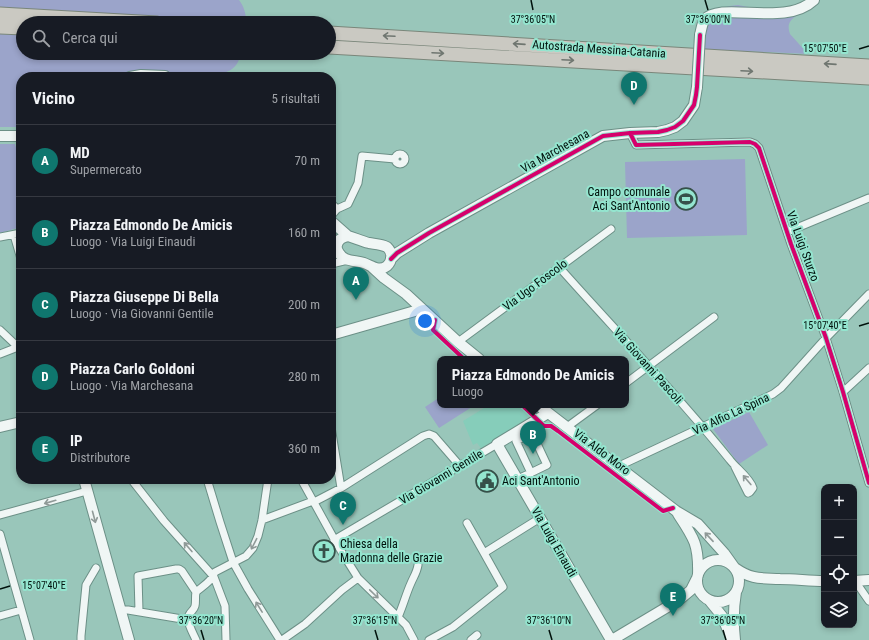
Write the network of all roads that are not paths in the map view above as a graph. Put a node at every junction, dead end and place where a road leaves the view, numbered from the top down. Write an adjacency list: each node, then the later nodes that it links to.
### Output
1 (814, 0): 2 (street)
2 (738, 2)
3 (723, 3): 12 (street, Via Marchesana, bridge)
4 (0, 14): 5 (highway)
5 (35, 16)
6 (0, 27): 7 (highway)
7 (16, 28)
8 (336, 33): 10 (highway, Autostrada Messina-Catania, one-way to 8)
9 (336, 46): 11 (highway, Autostrada Messina-Catania, one-way to 11)
10 (869, 66)
11 (869, 78)
12 (630, 133): 20 (street, Via Luigi Sturzo); 21 (street, Via Marchesana)
13 (0, 136): 14 (street)
14 (16, 136)
15 (395, 159): 17 (street)
16 (869, 198): 20 (street)
17 (337, 209)
18 (336, 225): 23 (street)
19 (611, 229): 31 (street, Via Ugo Foscolo)
20 (787, 232): 38 (street, Via Luigi Sturzo)
21 (429, 233): 25 (street); 29 (street)
22 (16, 234): 24 (street)
23 (348, 236): 25 (street); 26 (street)
24 (0, 238)
25 (382, 245): 29 (street)
26 (336, 247): 27 (street)
27 (348, 260): 28 (street); 30 (street)
28 (336, 261)
29 (390, 262): 30 (street); 32 (street)
30 (372, 267): 32 (street)
31 (559, 267): 39 (street, Via Ugo Foscolo); 44 (street, Via Giovanni Pascoli)
32 (406, 294): 34 (street)
33 (869, 294): 38 (street, Via Alfio La Spina)
34 (422, 309): 37 (street); 39 (street)
35 (714, 317): 44 (street)
36 (0, 330): 40 (street)
37 (336, 334)
38 (826, 338): 47 (street, Via Luigi Sturzo); 54 (street, Via Alfio La Spina)
39 (458, 342): 43 (street)
40 (16, 344)
41 (16, 348): 42 (street)
42 (0, 354)
43 (476, 356)
44 (649, 366): 46 (street); 54 (street, Via Giovanni Pascoli)
45 (869, 368): 47 (street)
46 (629, 381)
47 (843, 392): 62 (street, Via Luigi Sturzo)
48 (542, 408): 50 (street, Via Aldo Moro)
49 (592, 408): 53 (street)
50 (548, 413): 53 (street, Via Aldo Moro); 55 (street, Via Giovanni Gentile)
51 (16, 423): 52 (street)
52 (0, 427)
53 (567, 427): 58 (street, Via Aldo Moro)
54 (703, 427): 58 (street, Via Alfio La Spina); 59 (street, Via Giovanni Pascoli)
55 (497, 444): 57 (street, Via Giovanni Gentile); 61 (street, Via Luigi Einaudi)
56 (336, 458): 68 (street)
57 (460, 466): 68 (street); 77 (street, Via Giovanni Gentile)
58 (619, 466): 71 (street, Via Aldo Moro)
59 (735, 467)
60 (531, 473): 60 (street); 61 (street)
61 (518, 479): 73 (street, Via Luigi Einaudi)
62 (869, 483)
63 (85, 484): 69 (street)
64 (135, 484): 84 (street, one-way to 64)
65 (209, 484): 80 (street)
66 (267, 484): 74 (street)
67 (304, 484): 70 (street)
68 (341, 488): 70 (street)
69 (87, 491): 72 (street, one-way to 72); 98 (street, one-way to 98)
70 (313, 501): 74 (street); 77 (street)
71 (676, 511): 83 (street, one-way to 71); 85 (street)
72 (0, 515)
73 (540, 518): 79 (street); 111 (street, Via Luigi Einaudi)
74 (262, 520): 80 (street, one-way to 80)
75 (467, 523): 79 (street)
76 (0, 534): 78 (street)
77 (334, 540): 86 (street)
78 (3, 553): 97 (street)
79 (484, 553): 110 (street)
80 (233, 562): 84 (street); 108 (street, one-way to 80)
81 (418, 564): 101 (street)
82 (96, 568): 104 (street)
83 (735, 568): 85 (street); 87 (street); 93 (street)
84 (214, 577): 92 (street); 107 (street)
85 (697, 577): 94 (street); 95 (street)
86 (358, 578): 101 (street, one-way to 101); 108 (street)
87 (760, 579): 89 (street); 93 (street)
88 (869, 580): 90 (street)
89 (821, 581)
90 (857, 581)
91 (857, 584): 96 (street)
92 (196, 592): 99 (street); 102 (street)
93 (737, 592): 94 (street); 113 (street)
94 (707, 599): 95 (street); 112 (street)
95 (679, 600): 111 (street)
96 (869, 600)
97 (22, 610): 100 (street); 103 (street)
98 (121, 610): 99 (street); 105 (street)
99 (139, 611): 102 (street)
100 (0, 616)
101 (398, 617): 109 (street)
102 (188, 620): 106 (street)
103 (30, 640)
104 (81, 640)
105 (129, 640)
106 (196, 640)
107 (226, 640)
108 (281, 640)
109 (414, 640)
110 (429, 640)
111 (611, 640)
112 (732, 640)
113 (736, 640)

